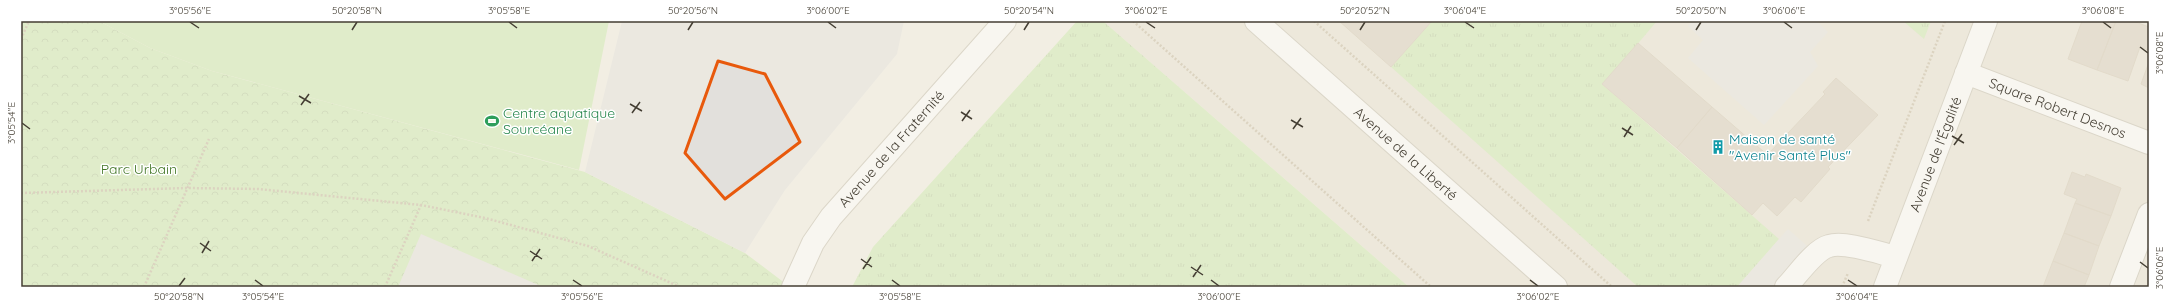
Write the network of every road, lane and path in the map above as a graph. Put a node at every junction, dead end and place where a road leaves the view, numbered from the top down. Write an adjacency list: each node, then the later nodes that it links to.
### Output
1 (29, 21): 8 (path)
2 (1005, 21): 21 (street, Avenue de la Fraternité)
3 (1134, 21): 22 (path)
4 (1256, 21): 23 (street, Avenue de la Liberté)
5 (1314, 21): 24 (path)
6 (1946, 21): 16 (path)
7 (1986, 21): 9 (street, Avenue de l'Égalité)
8 (21, 39)
9 (1966, 73): 11 (street, Square Robert Desnos); 17 (street, Avenue de l'Égalité)
10 (209, 139): 12 (path)
11 (2149, 144)
12 (187, 188): 13 (path); 14 (path); 18 (path)
13 (21, 193)
14 (421, 205): 19 (path); 20 (path)
15 (2149, 214): 28 (street)
16 (1857, 248): 17 (street); 25 (street); 26 (path)
17 (1896, 257): 27 (street, Avenue de l'Égalité)
18 (144, 287)
19 (385, 287)
20 (680, 287)
21 (793, 287)
22 (1431, 287)
23 (1556, 287)
24 (1612, 287)
25 (1786, 287)
26 (1842, 287)
27 (1885, 287)
28 (2121, 287)

